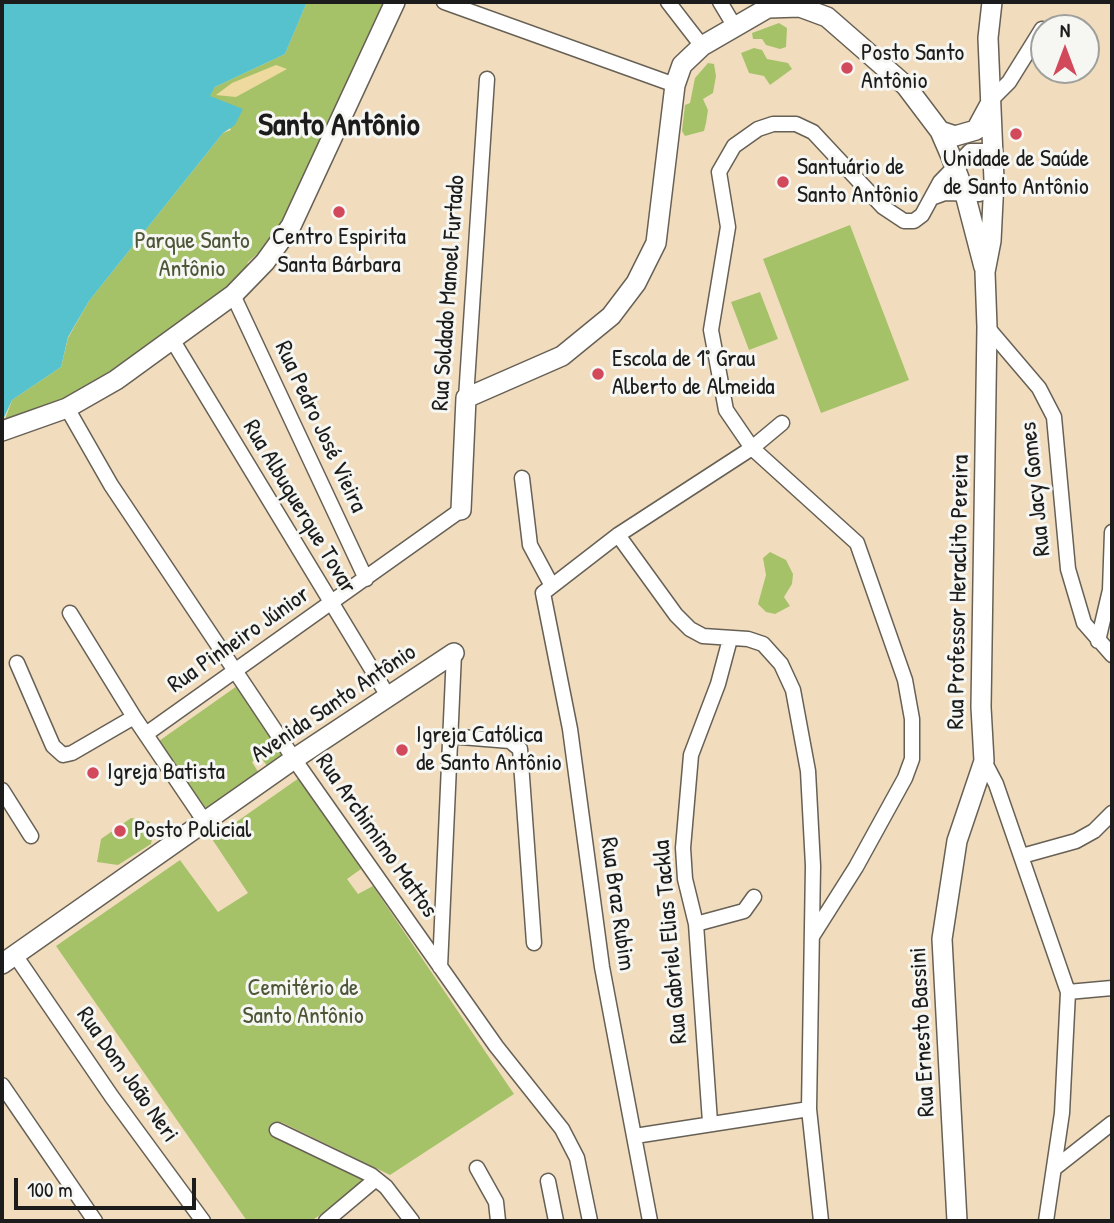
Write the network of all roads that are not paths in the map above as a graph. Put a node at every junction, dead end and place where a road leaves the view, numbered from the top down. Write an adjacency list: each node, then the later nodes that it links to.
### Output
1 (396, 2): 21 (street)
2 (444, 2): 12 (street)
3 (668, 2): 9 (street)
4 (720, 2): 8 (street)
5 (992, 2): 13 (street, Rua Professor Heraclito Pereira)
6 (773, 5): 7 (street); 8 (street)
7 (824, 9): 14 (street)
8 (735, 27): 9 (street)
9 (702, 46): 12 (street)
10 (1030, 48): 13 (street)
11 (487, 79): 24 (street, Rua Soldado Manoel Furtado)
12 (675, 85): 24 (street)
13 (991, 100): 14 (street); 15 (street, Rua Professor Heraclito Pereira)
14 (940, 131): 16 (street)
15 (992, 158): 16 (street); 17 (street, Rua Professor Heraclito Pereira)
16 (955, 166): 18 (street); 19 (street)
17 (993, 190): 18 (street); 20 (street, Rua Professor Heraclito Pereira)
18 (965, 194): 19 (street); 20 (street)
19 (934, 197): 28 (street)
20 (985, 272): 22 (street, Rua Professor Heraclito Pereira)
21 (233, 295): 23 (street); 33 (street, Rua Pedro José Vieira)
22 (987, 327): 39 (street, Rua Jacy Gomes); 49 (street, Rua Professor Heraclito Pereira)
23 (173, 341): 25 (street); 36 (street, Rua Albuquerque Tovar)
24 (466, 398): 30 (street, Rua Soldado Manoel Furtado)
25 (67, 408): 27 (street); 43 (street, Rua Archimimo Mattos)
26 (782, 423): 28 (street)
27 (6, 430)
28 (752, 448): 32 (street); 57 (street)
29 (522, 478): 34 (street, Rua Braz Rubim)
30 (461, 510): 33 (street, Rua Pinheiro Júnior)
31 (1112, 532): 35 (street)
32 (618, 535): 34 (street); 38 (street)
33 (366, 579): 36 (street, Rua Pinheiro Júnior)
34 (547, 590): 68 (street, Rua Braz Rubim)
35 (1111, 591): 39 (street)
36 (330, 604): 43 (street, Rua Pinheiro Júnior); 44 (street, Rua Albuquerque Tovar)
37 (70, 613): 45 (street)
38 (730, 639): 56 (street, Rua Gabriel Elias Tackla); 57 (street)
39 (1098, 641): 41 (street, Rua Jacy Gomes)
40 (454, 653): 44 (street, Avenida Santo Antônio); 47 (street)
41 (1112, 655)
42 (17, 663): 45 (street)
43 (236, 669): 46 (street, Rua Pinheiro Júnior); 48 (street, Rua Archimimo Mattos)
44 (388, 696): 48 (street, Avenida Santo Antônio)
45 (134, 717): 46 (street)
46 (146, 734): 52 (street)
47 (448, 736): 58 (street); 60 (street)
48 (294, 759): 52 (street, Avenida Santo Antônio); 60 (street, Rua Archimimo Mattos)
49 (984, 761): 54 (street, Rua Professor Heraclito Pereira); 82 (street, Rua Ernesto Bassini)
50 (4, 798): 53 (street)
51 (1112, 813): 54 (street)
52 (205, 822): 59 (street, Avenida Santo Antônio)
53 (31, 836)
54 (1022, 856): 62 (street, Rua Professor Heraclito Pereira)
55 (754, 897): 56 (street)
56 (696, 924): 65 (street, Rua Gabriel Elias Tackla)
57 (813, 935): 64 (street)
58 (534, 943)
59 (8, 959): 74 (street, Rua Dom João Neri)
60 (440, 967): 79 (street, Rua Archimimo Mattos)
61 (1112, 988): 62 (street)
62 (1068, 992): 69 (street, Rua Professor Heraclito Pereira)
63 (3, 1090): 73 (street)
64 (809, 1109): 65 (street); 81 (street)
65 (710, 1122): 68 (street)
66 (1112, 1123): 69 (street)
67 (277, 1130): 71 (street)
68 (635, 1136): 80 (street, Rua Braz Rubim)
69 (1056, 1167): 83 (street, Rua Professor Heraclito Pereira)
70 (477, 1168): 77 (street)
71 (376, 1179): 75 (street); 76 (street)
72 (548, 1181): 78 (street)
73 (94, 1221)
74 (203, 1221)
75 (326, 1221)
76 (412, 1221)
77 (498, 1221)
78 (556, 1221)
79 (590, 1221)
80 (650, 1221)
81 (821, 1221)
82 (957, 1221)
83 (1046, 1221)

